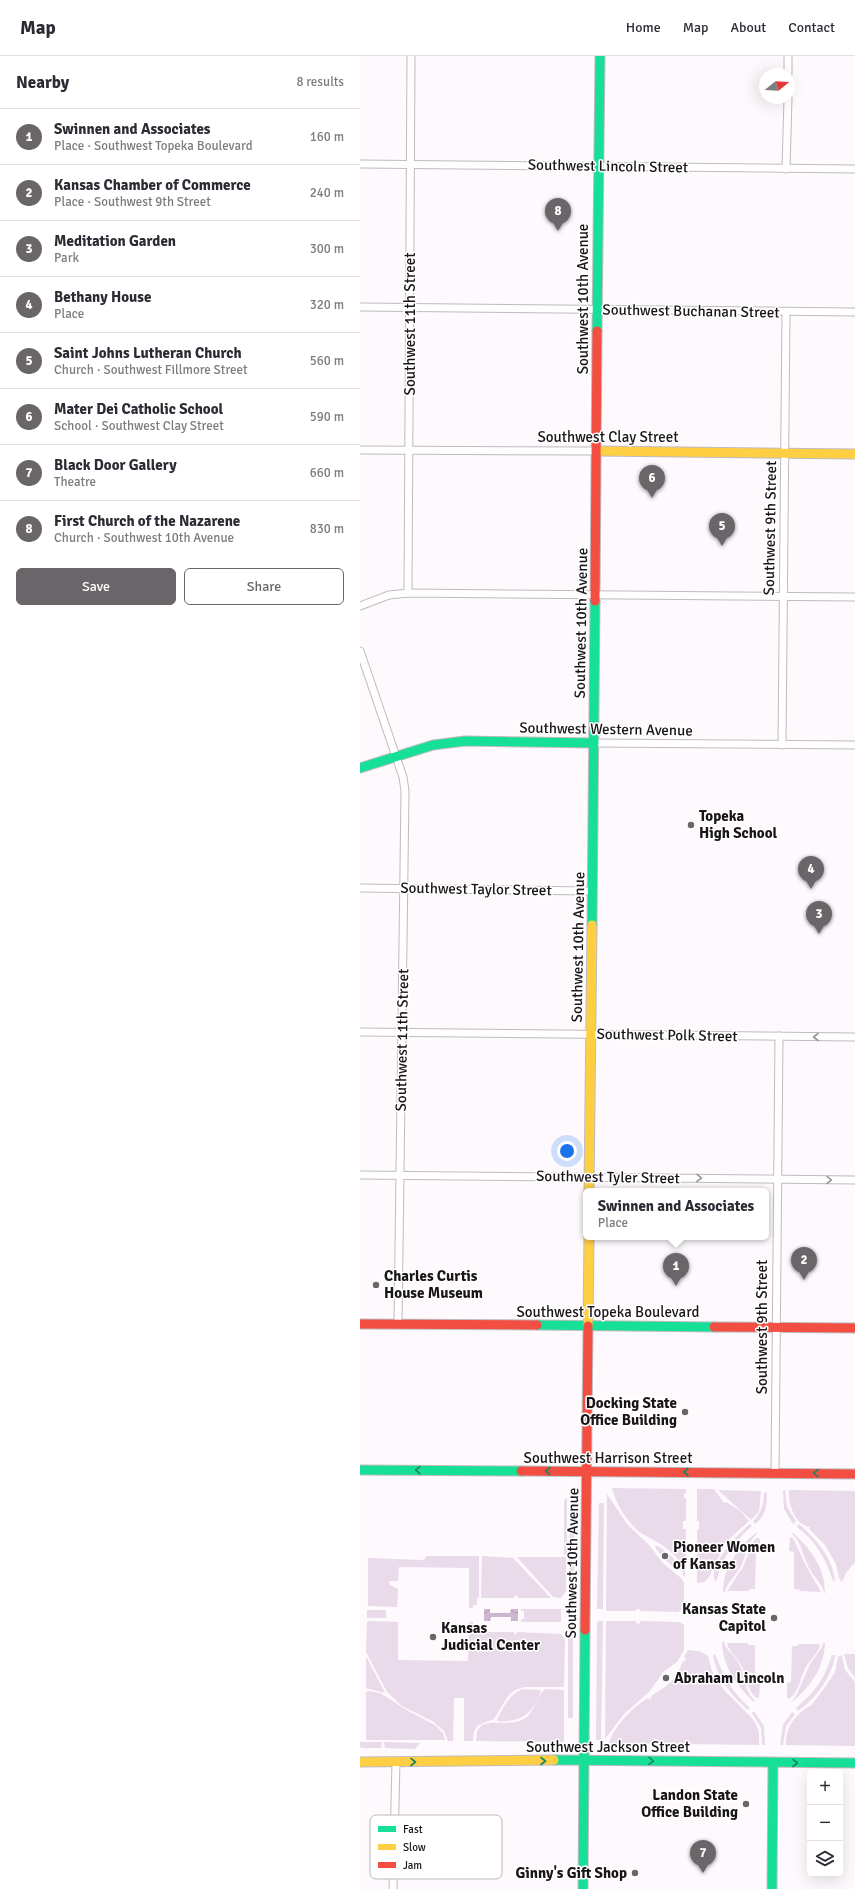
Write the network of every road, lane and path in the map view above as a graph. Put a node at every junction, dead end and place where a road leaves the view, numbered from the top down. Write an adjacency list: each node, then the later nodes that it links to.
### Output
1 (411, 56): 7 (street, Southwest 11th Street)
2 (600, 56): 8 (main road, Southwest 10th Avenue)
3 (788, 56): 4 (street)
4 (788, 68)
5 (788, 104): 9 (street)
6 (360, 164): 7 (street, Southwest Lincoln Street)
7 (411, 164): 8 (street, Southwest Lincoln Street); 12 (street, Southwest 11th Street)
8 (598, 166): 9 (street, Southwest Lincoln Street); 13 (main road, Southwest 10th Avenue)
9 (786, 169): 10 (street, Southwest Lincoln Street)
10 (855, 169)
11 (360, 307): 12 (street, Southwest Buchanan Street)
12 (410, 307): 13 (street, Southwest Buchanan Street); 17 (street, Southwest 11th Street)
13 (597, 309): 14 (street, Southwest Buchanan Street); 18 (main road, Southwest 10th Avenue)
14 (786, 312): 15 (street, Southwest Buchanan Street); 19 (street, Southwest 9th Street)
15 (855, 312)
16 (360, 450): 17 (street, Southwest Clay Street)
17 (409, 450): 18 (street, Southwest Clay Street); 21 (street, Southwest 11th Street)
18 (596, 451): 19 (main road, Southwest Clay Street); 22 (main road, Southwest 10th Avenue)
19 (785, 453): 20 (main road, Southwest Clay Street); 23 (street, Southwest 9th Street)
20 (855, 454)
21 (408, 593): 22 (street); 25 (street)
22 (595, 594): 23 (street); 27 (main road, Southwest 10th Avenue)
23 (784, 597): 24 (street); 28 (street, Southwest 9th Street)
24 (855, 597)
25 (360, 606)
26 (360, 651): 30 (street, Southwest 11th Street)
27 (594, 743): 28 (street, Southwest Western Avenue); 30 (main road, Southwest Western Avenue); 34 (main road, Southwest 10th Avenue)
28 (782, 745): 29 (street, Southwest Western Avenue)
29 (855, 745)
30 (396, 757): 31 (main road, Southwest Western Avenue); 33 (street, Southwest 11th Street)
31 (360, 768)
32 (360, 888): 33 (street, Southwest Taylor Street)
33 (404, 888): 34 (street, Southwest Taylor Street); 36 (street, Southwest 11th Street)
34 (592, 891): 37 (main road, Southwest 10th Avenue)
35 (360, 1032): 36 (street, Southwest Polk Street)
36 (402, 1032): 37 (street, Southwest Polk Street); 41 (street, Southwest 11th Street)
37 (591, 1034): 38 (street, Southwest Polk Street); 42 (main road, Southwest 10th Avenue)
38 (779, 1036): 39 (street, Southwest Polk Street, one-way to 38); 43 (street, Southwest 9th Street)
39 (855, 1037)
40 (360, 1175): 41 (street, Southwest Tyler Street)
41 (401, 1176): 42 (street, Southwest Tyler Street); 48 (street, Southwest 11th Street)
42 (590, 1177): 43 (street, Southwest Tyler Street, one-way to 43); 45 (main road, Southwest 10th Avenue)
43 (777, 1179): 44 (street, Southwest Tyler Street, one-way to 44); 50 (street, Southwest 9th Street)
44 (855, 1180)
45 (589, 1188)
46 (589, 1240): 49 (main road, Southwest 10th Avenue)
47 (360, 1324): 48 (main road, Southwest Topeka Boulevard)
48 (398, 1324): 49 (main road, Southwest Topeka Boulevard)
49 (588, 1326): 50 (main road, Southwest Topeka Boulevard); 53 (main road, Southwest 10th Avenue)
50 (777, 1328): 51 (main road, Southwest Topeka Boulevard); 54 (street, Southwest 9th Street)
51 (855, 1328)
52 (360, 1470): 53 (main road, Southwest Harrison Street, one-way to 52)
53 (587, 1472): 54 (main road, Southwest Harrison Street, one-way to 53); 56 (main road, Southwest 10th Avenue)
54 (775, 1473): 55 (main road, Southwest Harrison Street, one-way to 54)
55 (855, 1474)
56 (584, 1761): 58 (main road, Southwest Jackson Street, one-way to 56); 59 (main road, Southwest Jackson Street, one-way to 59); 64 (main road, Southwest 10th Avenue)
57 (360, 1762): 58 (main road, Southwest Jackson Street)
58 (396, 1762): 61 (street)
59 (773, 1763): 60 (main road, Southwest Jackson Street, one-way to 60); 65 (main road)
60 (855, 1763)
61 (395, 1815)
62 (393, 1879): 63 (street)
63 (393, 1889)
64 (583, 1889)
65 (772, 1889)

